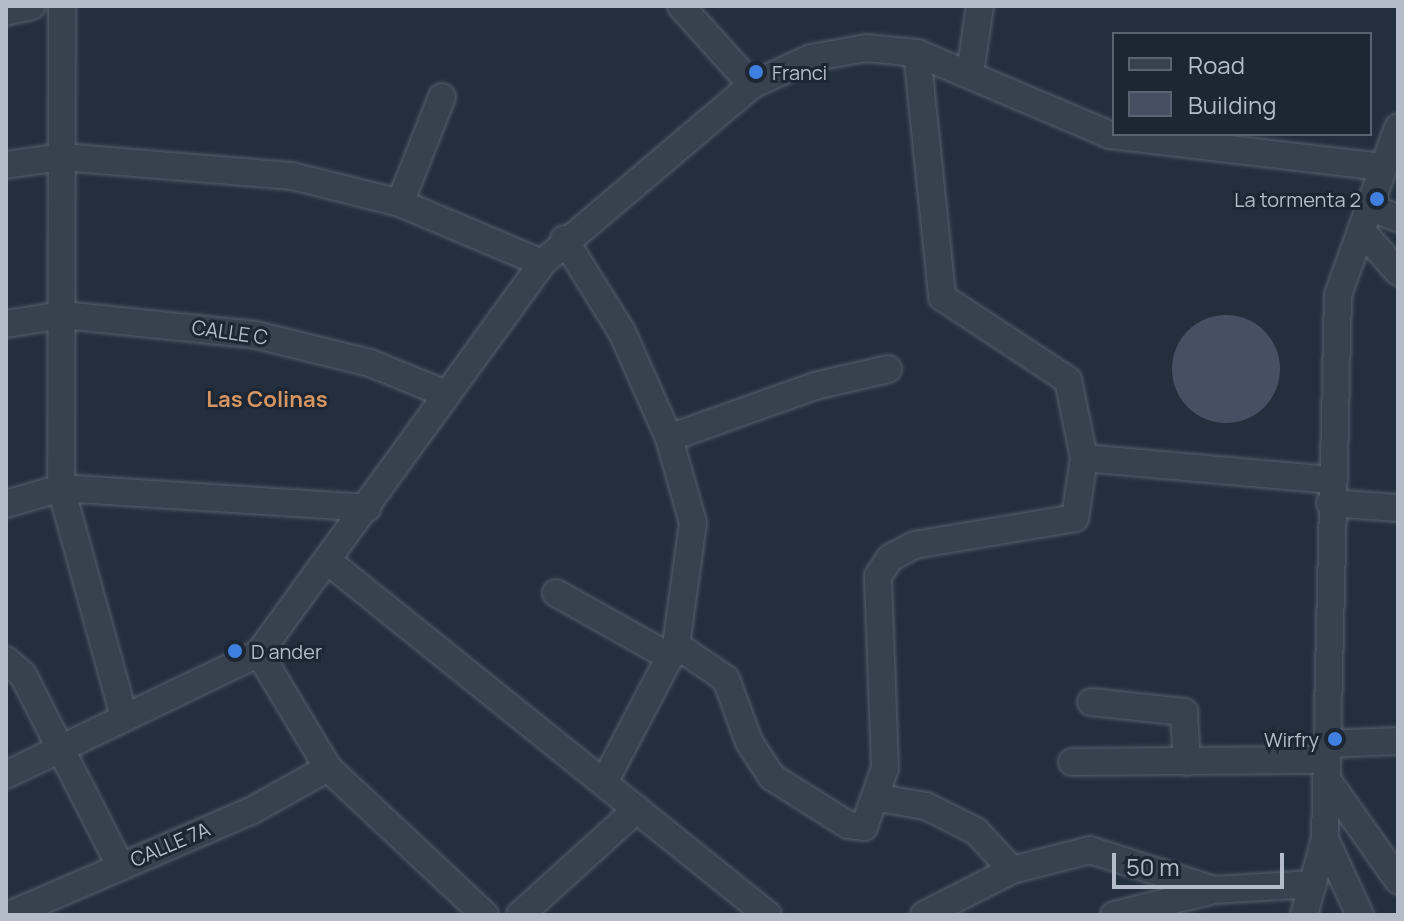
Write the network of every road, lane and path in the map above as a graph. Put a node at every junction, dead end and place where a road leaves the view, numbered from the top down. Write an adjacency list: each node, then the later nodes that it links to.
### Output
1 (31, 6): 5 (street)
2 (62, 6): 13 (street)
3 (681, 6): 8 (street)
4 (980, 6): 7 (street)
5 (6, 12)
6 (917, 53): 7 (street); 8 (street); 27 (street)
7 (970, 73): 11 (street)
8 (752, 85): 19 (street)
9 (442, 97): 16 (street)
10 (1398, 127): 15 (street)
11 (1112, 128)
12 (1168, 136): 15 (street)
13 (62, 157): 14 (street); 16 (street); 22 (street)
14 (6, 165)
15 (1384, 167): 17 (street)
16 (400, 203): 20 (street)
17 (1365, 218): 18 (street); 21 (street); 29 (street)
18 (1398, 218)
19 (564, 239): 20 (street); 26 (street)
20 (542, 263): 25 (street)
21 (1398, 272)
22 (63, 315): 23 (street, CALLE C); 25 (street, CALLE C); 28 (street)
23 (6, 324)
24 (888, 369): 26 (street)
25 (446, 394): 31 (street)
26 (669, 438): 35 (street)
27 (1084, 458): 29 (street); 48 (street)
28 (61, 488): 30 (street); 31 (street); 39 (street)
29 (1330, 491): 32 (street); 42 (street)
30 (6, 504)
31 (367, 508): 33 (street)
32 (1398, 508)
33 (329, 562): 36 (street); 47 (street)
34 (556, 593): 35 (street)
35 (673, 651): 47 (street); 48 (street)
36 (259, 653): 39 (street); 45 (street)
37 (6, 660): 41 (street)
38 (1091, 702): 44 (street)
39 (123, 713): 41 (street)
40 (1398, 741): 42 (street)
41 (57, 748): 46 (street); 51 (street)
42 (1326, 761): 44 (street); 50 (street); 53 (street)
43 (1072, 762): 44 (street)
44 (1187, 762)
45 (328, 768): 51 (street, CALLE 7A); 56 (street)
46 (6, 775)
47 (605, 781): 49 (street)
48 (879, 798): 52 (street)
49 (637, 809): 58 (street); 59 (street)
50 (1325, 839): 54 (street); 63 (street)
51 (120, 865): 57 (street, CALLE 7A)
52 (1012, 870): 55 (street); 60 (street)
53 (1398, 880)
54 (1313, 884): 55 (street); 62 (street)
55 (1214, 890): 61 (street)
56 (476, 913)
57 (9, 915)
58 (520, 915)
59 (768, 915)
60 (924, 915)
61 (1114, 915)
62 (1304, 915)
63 (1360, 915)

